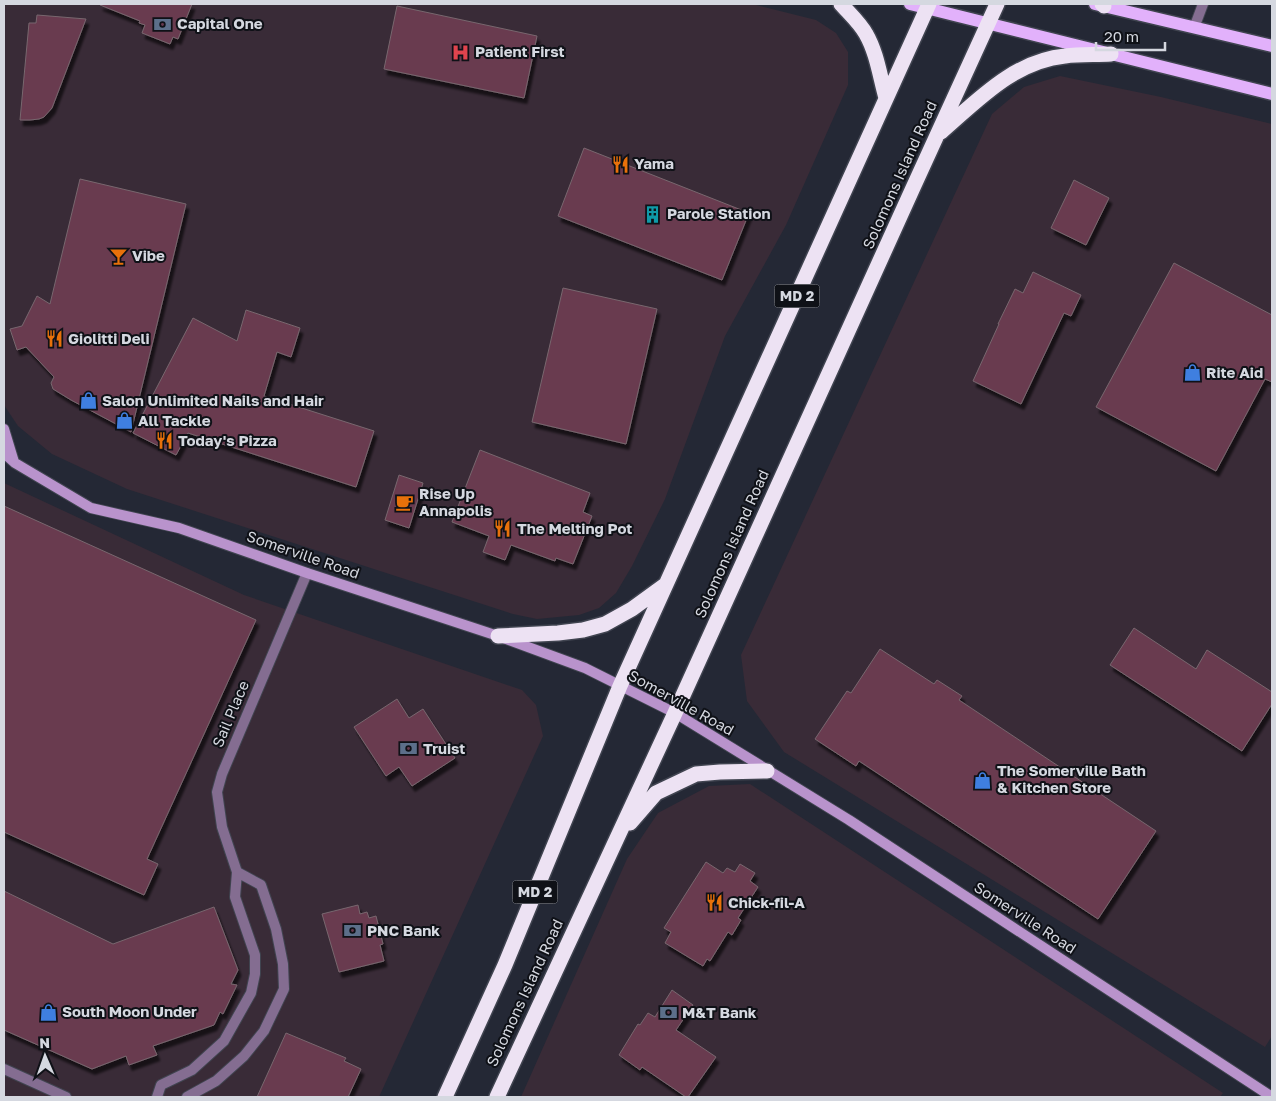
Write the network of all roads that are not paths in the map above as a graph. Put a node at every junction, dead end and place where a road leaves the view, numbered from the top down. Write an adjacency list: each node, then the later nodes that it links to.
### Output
1 (841, 4): 12 (highway)
2 (910, 4): 6 (main road)
3 (997, 4): 7 (highway, Solomons Island Road)
4 (1203, 4): 8 (street)
5 (1100, 5): 8 (main road)
6 (928, 6): 7 (main road); 12 (highway, Solomons Island Road / MD 2)
7 (988, 24): 10 (main road); 13 (highway, Solomons Island Road)
8 (1194, 28): 9 (main road)
9 (1272, 46)
10 (1111, 54): 11 (main road); 13 (highway)
11 (1272, 94)
12 (886, 98): 18 (highway, Solomons Island Road / MD 2)
13 (938, 134): 21 (highway, Solomons Island Road)
14 (4, 429): 16 (street)
15 (4, 452): 16 (street, Somerville Road)
16 (14, 463): 17 (street, Somerville Road)
17 (307, 573): 19 (street, Somerville Road); 24 (street, Sail Place)
18 (667, 584): 19 (highway); 20 (highway, Solomons Island Road / MD 2)
19 (498, 636): 20 (street, Somerville Road)
20 (620, 686): 21 (street, Somerville Road); 29 (highway, Solomons Island Road / MD 2)
21 (675, 713): 22 (street, Somerville Road); 23 (highway, Solomons Island Road)
22 (767, 771): 23 (highway); 31 (street, Somerville Road)
23 (617, 837): 30 (highway, Solomons Island Road)
24 (237, 872): 27 (street, Sail Place); 28 (street)
25 (4, 1069): 26 (street)
26 (66, 1097)
27 (157, 1097)
28 (187, 1097)
29 (445, 1097)
30 (496, 1097)
31 (1272, 1097)

